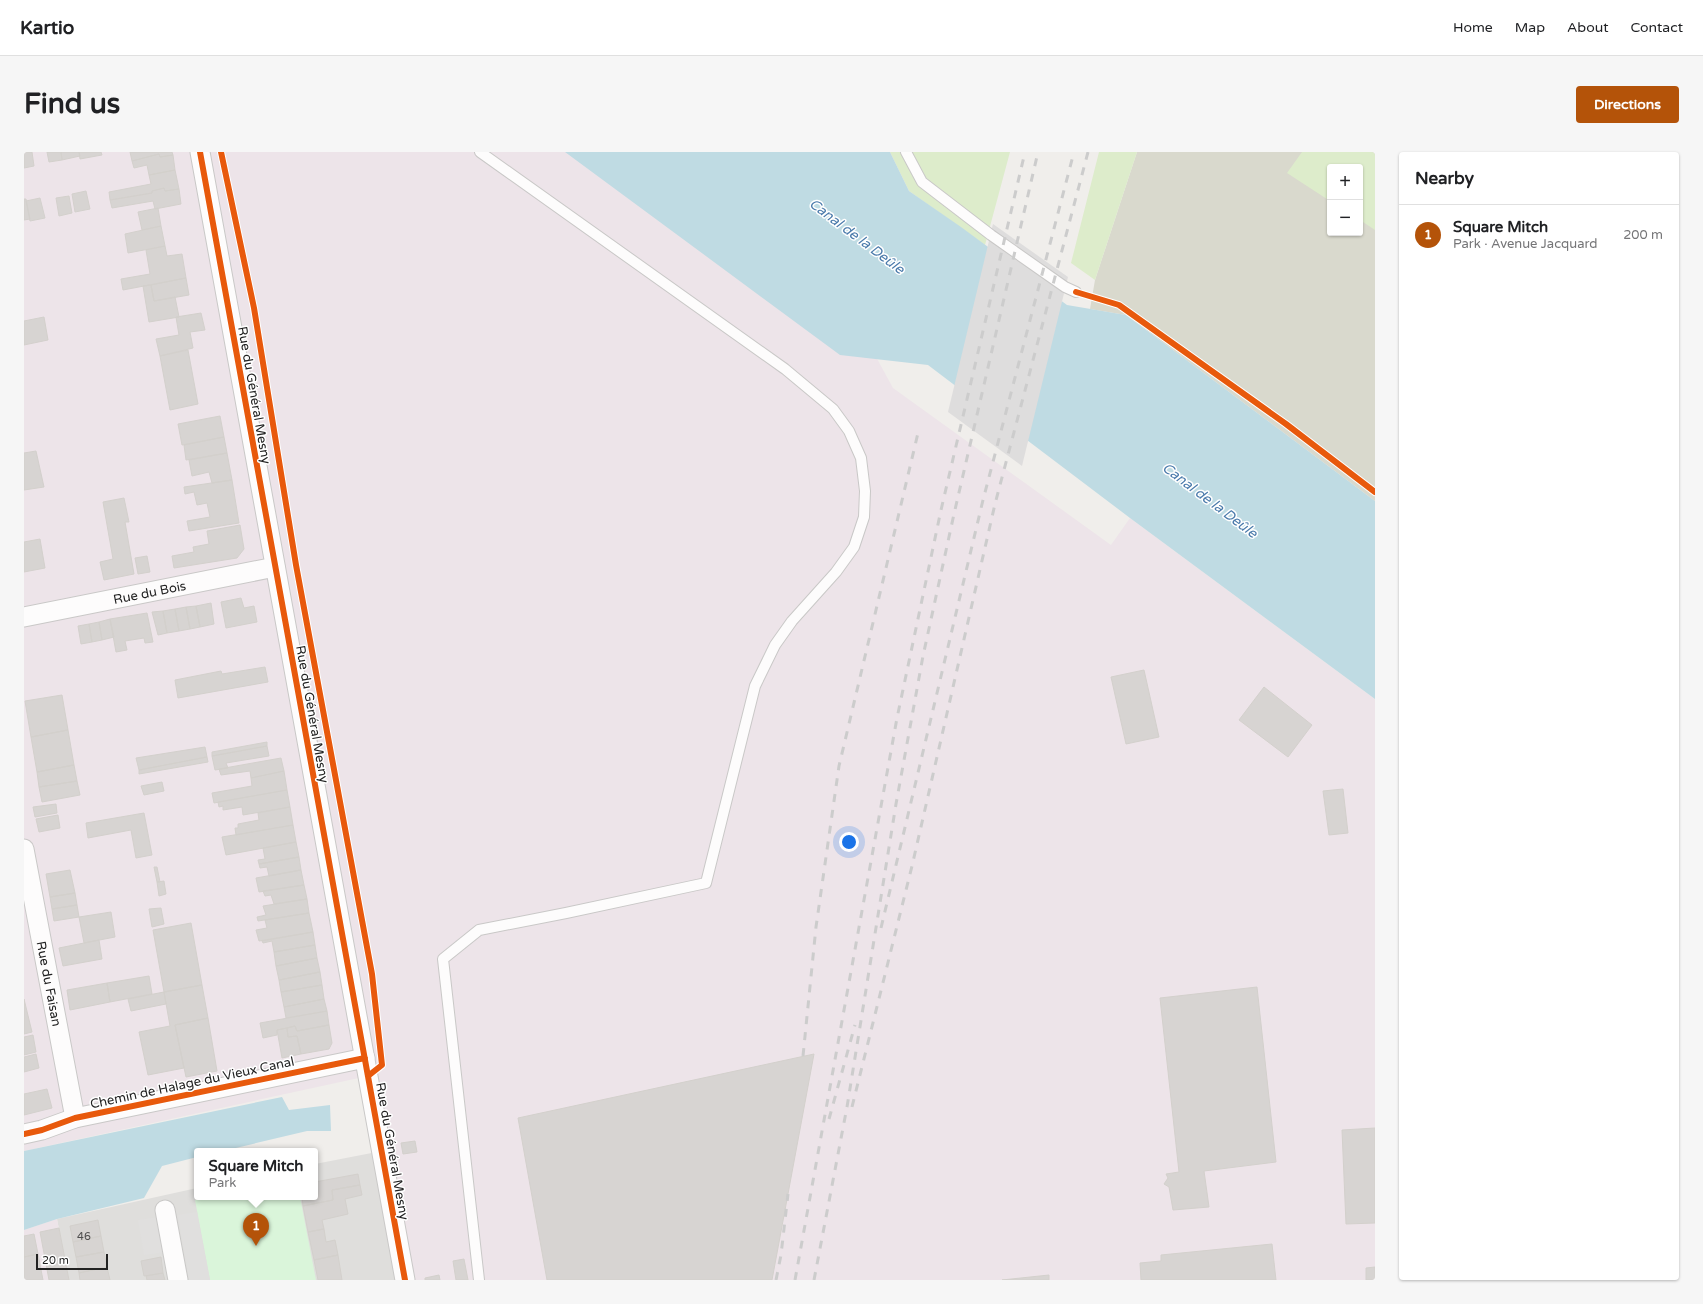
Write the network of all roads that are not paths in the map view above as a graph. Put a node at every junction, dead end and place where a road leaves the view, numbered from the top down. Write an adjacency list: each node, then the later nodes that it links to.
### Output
1 (200, 152): 5 (street, Rue du Général Mesny)
2 (480, 152): 14 (lane)
3 (906, 152): 4 (lane)
4 (1076, 292)
5 (275, 567): 6 (street, Rue du Bois); 8 (street, Rue du Général Mesny)
6 (24, 617)
7 (24, 849): 9 (street, Rue du Faisan)
8 (365, 1058): 9 (street, Chemin de Halage du Vieux Canal); 13 (street, Rue du Général Mesny)
9 (75, 1118): 10 (street, Chemin de Halage du Vieux Canal)
10 (24, 1134)
11 (165, 1210): 12 (street)
12 (178, 1280)
13 (405, 1280)
14 (479, 1280)

